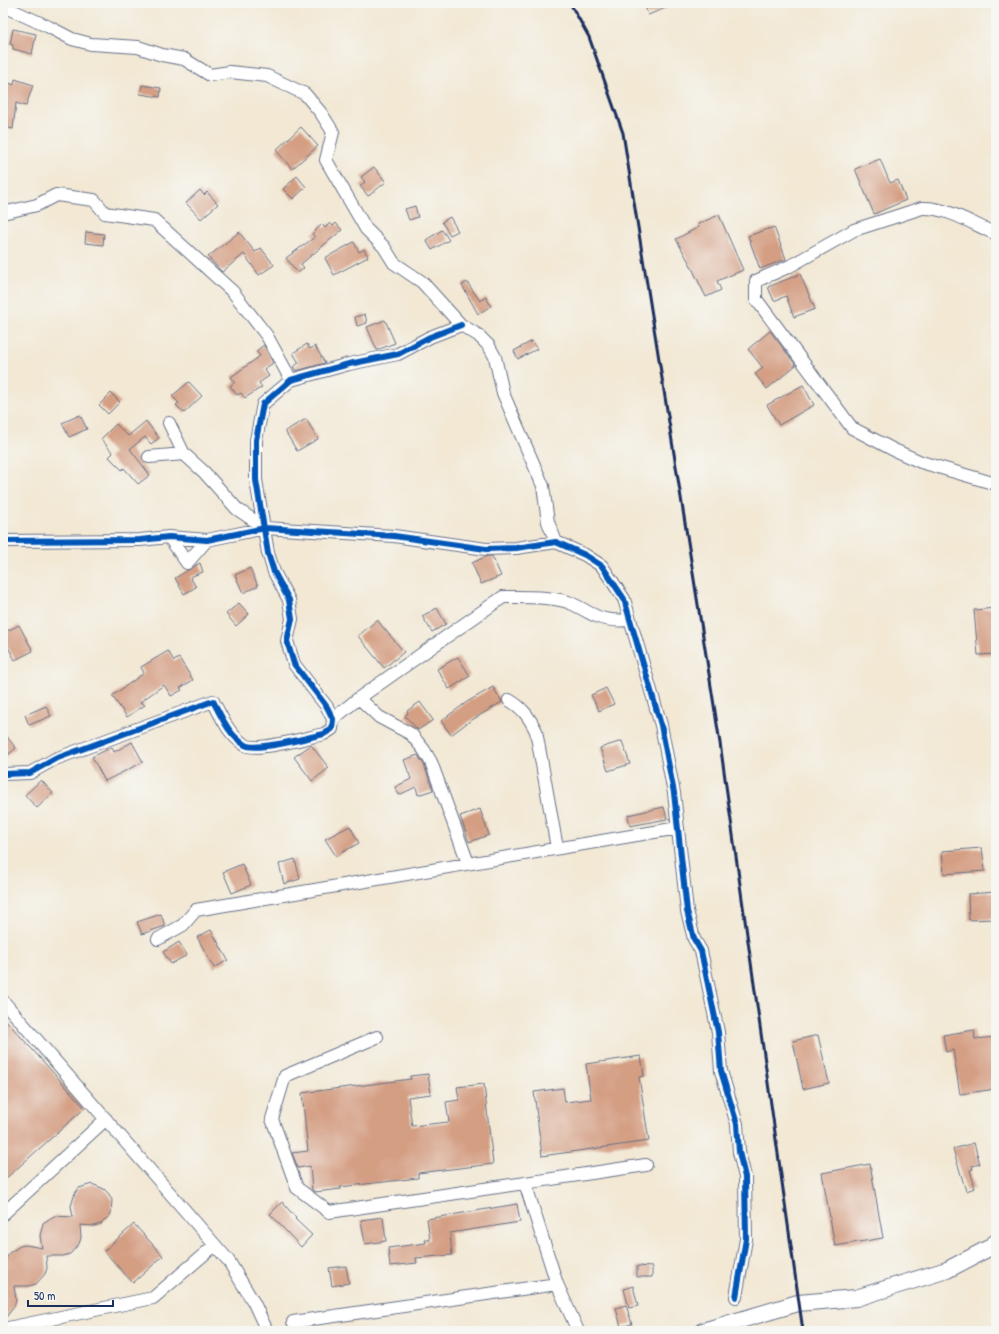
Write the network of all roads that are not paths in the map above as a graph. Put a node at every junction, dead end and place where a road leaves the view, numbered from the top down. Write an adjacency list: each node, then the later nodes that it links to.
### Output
1 (3, 6): 4 (street)
2 (3, 208): 5 (street)
3 (996, 234): 9 (street)
4 (461, 325): 5 (street); 14 (street)
5 (291, 380): 10 (street)
6 (169, 423): 7 (street)
7 (184, 454): 8 (street); 10 (street)
8 (149, 457)
9 (996, 484)
10 (265, 528): 12 (street); 14 (street); 18 (street)
11 (169, 537): 12 (street); 12 (street); 13 (street)
12 (207, 540)
13 (3, 541)
14 (556, 542): 15 (street)
15 (630, 620): 16 (street); 20 (street)
16 (359, 698): 18 (street); 22 (street)
17 (509, 700): 21 (street)
18 (333, 719): 19 (street)
19 (3, 774)
20 (678, 828): 21 (street); 33 (street)
21 (557, 848): 22 (street)
22 (468, 863): 23 (street)
23 (158, 939)
24 (3, 1001): 26 (street)
25 (377, 1037): 28 (street)
26 (106, 1119): 29 (street); 31 (street)
27 (646, 1165): 28 (street)
28 (525, 1183): 32 (street)
29 (3, 1214)
30 (996, 1242): 38 (main road)
31 (215, 1245): 35 (street); 36 (street)
32 (557, 1284): 34 (street); 37 (street)
33 (736, 1297)
34 (293, 1322)
35 (3, 1329)
36 (267, 1331)
37 (578, 1331)
38 (703, 1331)

